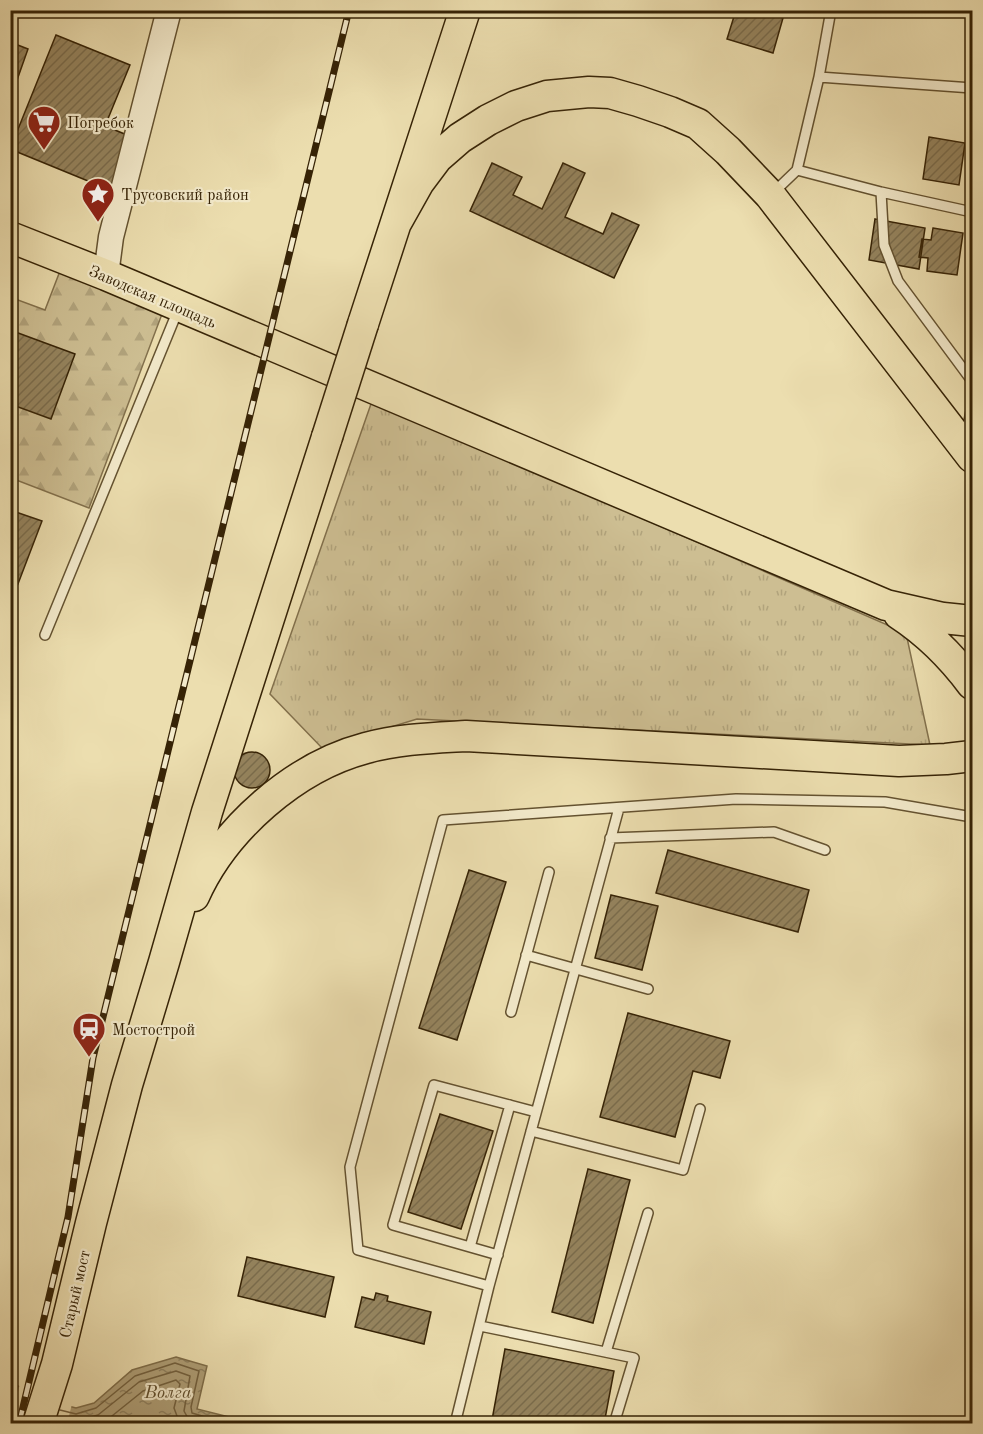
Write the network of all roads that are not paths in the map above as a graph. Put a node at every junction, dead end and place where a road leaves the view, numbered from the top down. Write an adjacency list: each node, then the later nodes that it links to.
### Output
1 (170, 10): 12 (street)
2 (465, 10): 10 (main road)
3 (831, 10): 4 (lane)
4 (819, 76): 5 (lane); 6 (lane)
5 (972, 88)
6 (797, 170): 7 (lane); 8 (lane)
7 (881, 192): 9 (lane); 14 (lane)
8 (770, 195): 10 (main road); 16 (main road)
9 (972, 212)
10 (396, 223): 28 (main road, bridge)
11 (10, 237): 12 (main road, Заводская площадь)
12 (106, 275): 13 (main road, Заводская площадь)
13 (179, 308): 17 (main road, Заводская площадь); 19 (lane)
14 (972, 381)
15 (972, 406): 16 (lane)
16 (968, 451)
17 (886, 605): 18 (main road); 20 (main road)
18 (972, 621)
19 (45, 635)
20 (972, 684)
21 (972, 756): 28 (main road)
22 (619, 808): 23 (lane); 24 (lane); 39 (lane)
23 (972, 817)
24 (610, 838): 25 (lane); 29 (lane)
25 (825, 850)
26 (549, 872): 27 (lane)
27 (526, 955): 29 (lane); 31 (lane)
28 (164, 962): 42 (main road, Старый мост)
29 (575, 969): 30 (lane); 34 (lane)
30 (648, 989)
31 (511, 1012)
32 (510, 1105): 34 (lane); 37 (lane); 37 (lane)
33 (700, 1109): 35 (lane)
34 (536, 1113): 35 (lane)
35 (531, 1131): 38 (lane)
36 (648, 1213): 41 (lane)
37 (470, 1247): 38 (lane)
38 (498, 1255): 39 (lane)
39 (489, 1286): 40 (lane)
40 (480, 1326): 41 (lane); 45 (lane)
41 (606, 1352): 46 (lane)
42 (57, 1364): 43 (main road, Старый мост); 44 (main road, Старый мост)
43 (38, 1424)
44 (48, 1424)
45 (455, 1424)
46 (614, 1424)

